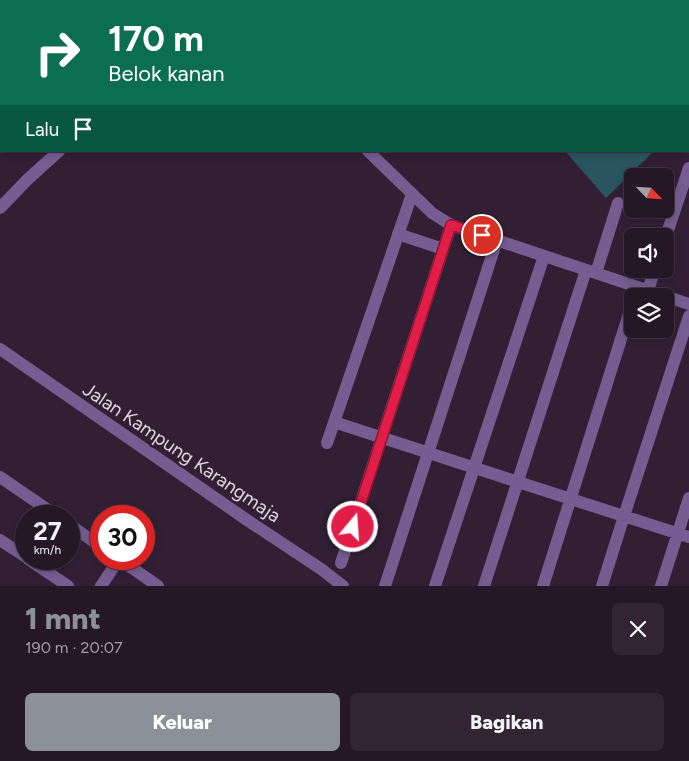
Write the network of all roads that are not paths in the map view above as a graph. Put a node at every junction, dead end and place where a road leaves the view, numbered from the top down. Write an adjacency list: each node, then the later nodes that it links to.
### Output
1 (57, 152): 6 (street)
2 (369, 152): 4 (street)
3 (689, 168): 8 (street)
4 (412, 194): 7 (street); 9 (street)
5 (618, 203): 13 (street)
6 (0, 208)
7 (451, 225): 10 (street); 11 (street)
8 (669, 228)
9 (398, 234): 11 (street); 20 (street)
10 (497, 240): 12 (street); 23 (street)
11 (443, 249): 21 (street)
12 (544, 256): 13 (street); 24 (street)
13 (591, 271): 14 (street); 26 (street)
14 (633, 288)
15 (674, 300): 16 (street)
16 (689, 304)
17 (689, 316): 30 (street)
18 (624, 330): 28 (street)
19 (0, 349): 41 (street, Jalan Kampung Karangmaja)
20 (334, 422): 21 (street); 22 (street)
21 (382, 438): 23 (street); 34 (street)
22 (327, 443)
23 (428, 453): 24 (street); 42 (street)
24 (474, 468): 26 (street); 43 (street)
25 (0, 477): 29 (street)
26 (518, 482): 28 (street); 44 (street)
27 (689, 498): 31 (street)
28 (571, 499): 30 (street); 45 (street)
29 (41, 505)
30 (624, 516): 31 (street); 46 (street)
31 (683, 535): 47 (street)
32 (0, 540): 33 (street)
33 (15, 550)
34 (341, 563)
35 (45, 570): 38 (street)
36 (112, 570): 39 (street)
37 (135, 570): 40 (street)
38 (68, 586)
39 (101, 586)
40 (158, 586)
41 (343, 586)
42 (385, 586)
43 (434, 586)
44 (484, 586)
45 (543, 586)
46 (602, 586)
47 (661, 586)

